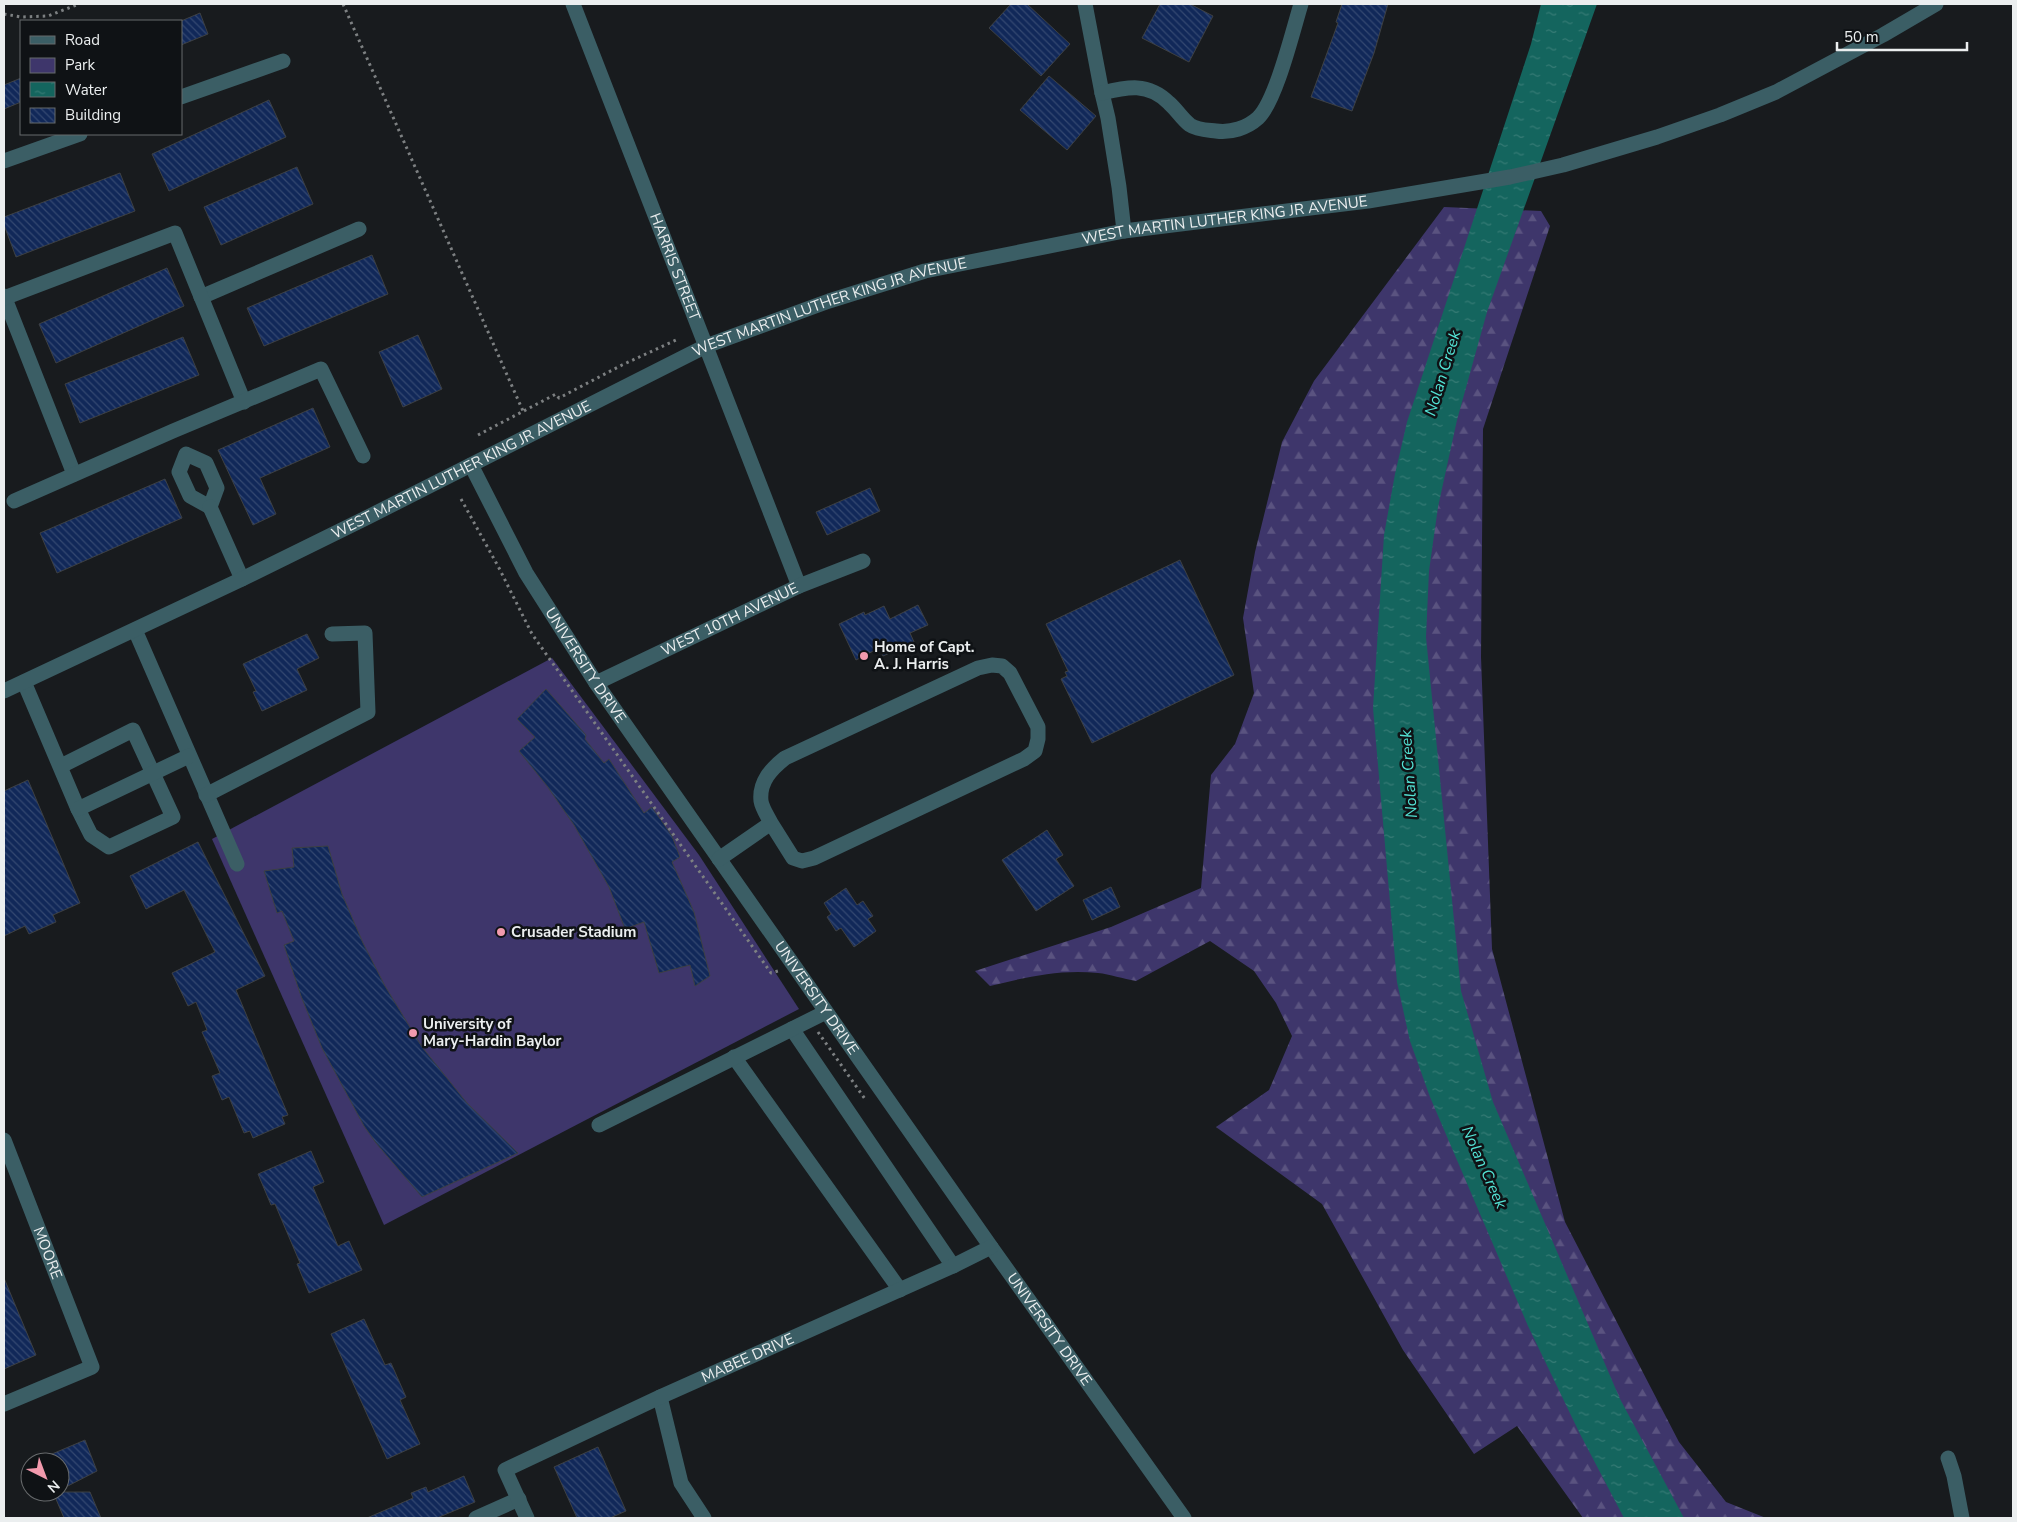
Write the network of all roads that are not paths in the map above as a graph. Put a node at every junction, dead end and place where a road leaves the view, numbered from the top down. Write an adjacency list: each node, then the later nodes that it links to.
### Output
1 (573, 4): 14 (street, HARRIS STREET)
2 (1085, 4): 6 (street)
3 (1301, 4): 6 (street)
4 (1936, 4): 11 (street, WEST MARTIN LUTHER KING JR AVENUE)
5 (283, 61): 7 (street)
6 (1102, 93): 11 (street)
7 (182, 97)
8 (77, 135): 9 (street)
9 (4, 161)
10 (359, 229): 13 (street)
11 (1124, 231): 14 (street, WEST MARTIN LUTHER KING JR AVENUE)
12 (4, 297): 13 (street); 20 (street)
13 (201, 297): 15 (street)
14 (706, 346): 19 (street, WEST MARTIN LUTHER KING JR AVENUE); 25 (street, HARRIS STREET)
15 (244, 402): 16 (street); 18 (street)
16 (173, 431): 17 (street); 20 (street)
17 (186, 454): 22 (street); 22 (street)
18 (363, 456)
19 (471, 465): 24 (street, WEST MARTIN LUTHER KING JR AVENUE); 29 (street, UNIVERSITY DRIVE)
20 (74, 474): 21 (street)
21 (14, 501)
22 (210, 507): 24 (street)
23 (863, 562): 25 (street, WEST 10TH AVENUE)
24 (242, 579): 26 (street, WEST MARTIN LUTHER KING JR AVENUE)
25 (799, 586): 29 (street, WEST 10TH AVENUE)
26 (135, 630): 28 (street, WEST MARTIN LUTHER KING JR AVENUE); 31 (street)
27 (332, 634): 34 (street)
28 (24, 682): 30 (street, WEST MARTIN LUTHER KING JR AVENUE); 32 (street)
29 (596, 683): 37 (street, UNIVERSITY DRIVE)
30 (4, 691)
31 (189, 756): 33 (street); 34 (street)
32 (61, 766): 33 (street); 35 (street)
33 (153, 774): 35 (street); 35 (street)
34 (206, 795): 38 (street)
35 (78, 809)
36 (771, 824): 36 (street); 37 (street)
37 (719, 859): 39 (street, UNIVERSITY DRIVE)
38 (237, 864)
39 (826, 1012): 40 (street); 44 (street, UNIVERSITY DRIVE)
40 (792, 1029): 41 (street); 45 (street)
41 (734, 1058): 42 (street); 46 (street)
42 (599, 1125)
43 (4, 1140): 48 (street, MOORE)
44 (991, 1247): 45 (street, MABEE DRIVE); 54 (street, UNIVERSITY DRIVE)
45 (953, 1266): 46 (street, MABEE DRIVE)
46 (900, 1290): 47 (street, MABEE DRIVE)
47 (660, 1398): 50 (street, MABEE DRIVE); 53 (street)
48 (4, 1404)
49 (1948, 1458): 55 (street)
50 (518, 1499): 51 (street); 52 (street)
51 (476, 1518)
52 (527, 1518)
53 (704, 1518)
54 (1184, 1518)
55 (1962, 1518)

